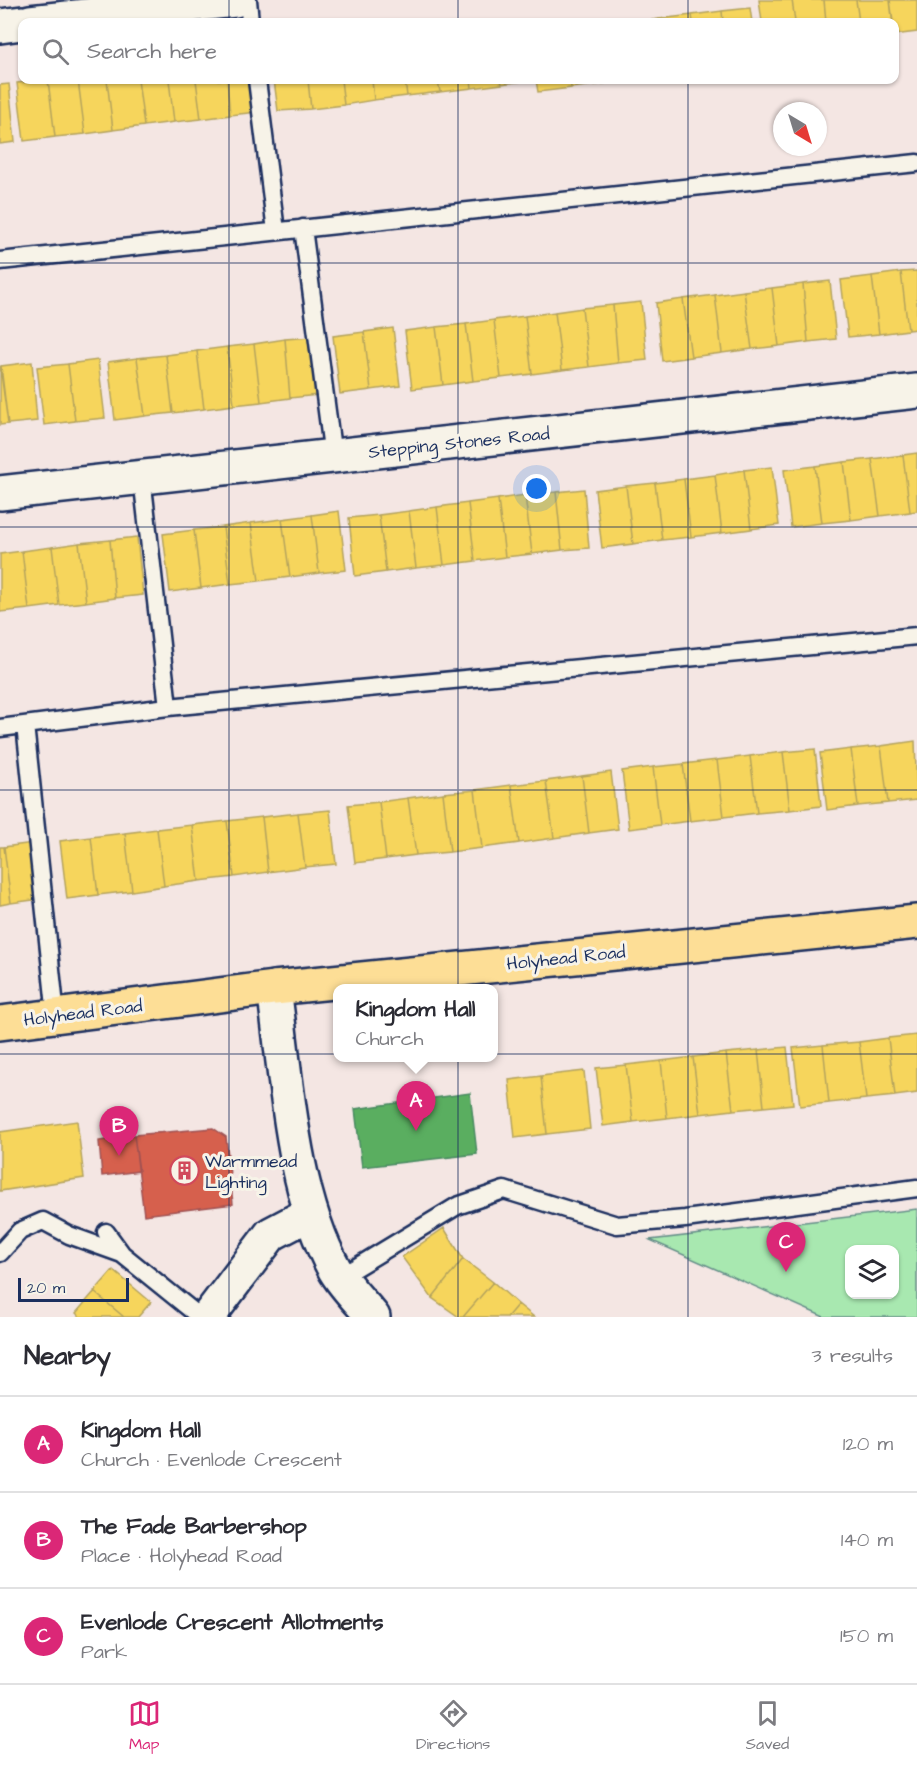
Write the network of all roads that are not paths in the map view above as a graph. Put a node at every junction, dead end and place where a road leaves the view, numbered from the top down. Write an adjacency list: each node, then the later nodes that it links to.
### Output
1 (236, 0): 3 (street)
2 (248, 0): 4 (lane)
3 (67, 18)
4 (250, 18)
5 (18, 24): 6 (street)
6 (0, 26)
7 (258, 84): 10 (lane)
8 (917, 162): 9 (lane)
9 (303, 228): 10 (lane); 13 (lane)
10 (276, 231): 11 (lane)
11 (0, 261)
12 (917, 391): 13 (street, Stepping Stones Road)
13 (333, 457): 14 (street, Stepping Stones Road)
14 (142, 477): 15 (street, Stepping Stones Road); 17 (lane)
15 (0, 493)
16 (917, 636): 17 (lane)
17 (168, 707): 18 (lane)
18 (25, 725): 19 (lane); 22 (lane)
19 (0, 728)
20 (917, 922): 21 (highway, Holyhead Road)
21 (274, 988): 22 (highway, Holyhead Road); 25 (street)
22 (56, 1016): 23 (highway, Holyhead Road)
23 (0, 1023)
24 (917, 1188): 29 (lane)
25 (310, 1213): 29 (street); 31 (street)
26 (106, 1232): 28 (lane)
27 (0, 1253): 28 (lane)
28 (122, 1254): 30 (lane)
29 (340, 1277): 32 (street)
30 (200, 1317)
31 (208, 1317)
32 (373, 1317)

